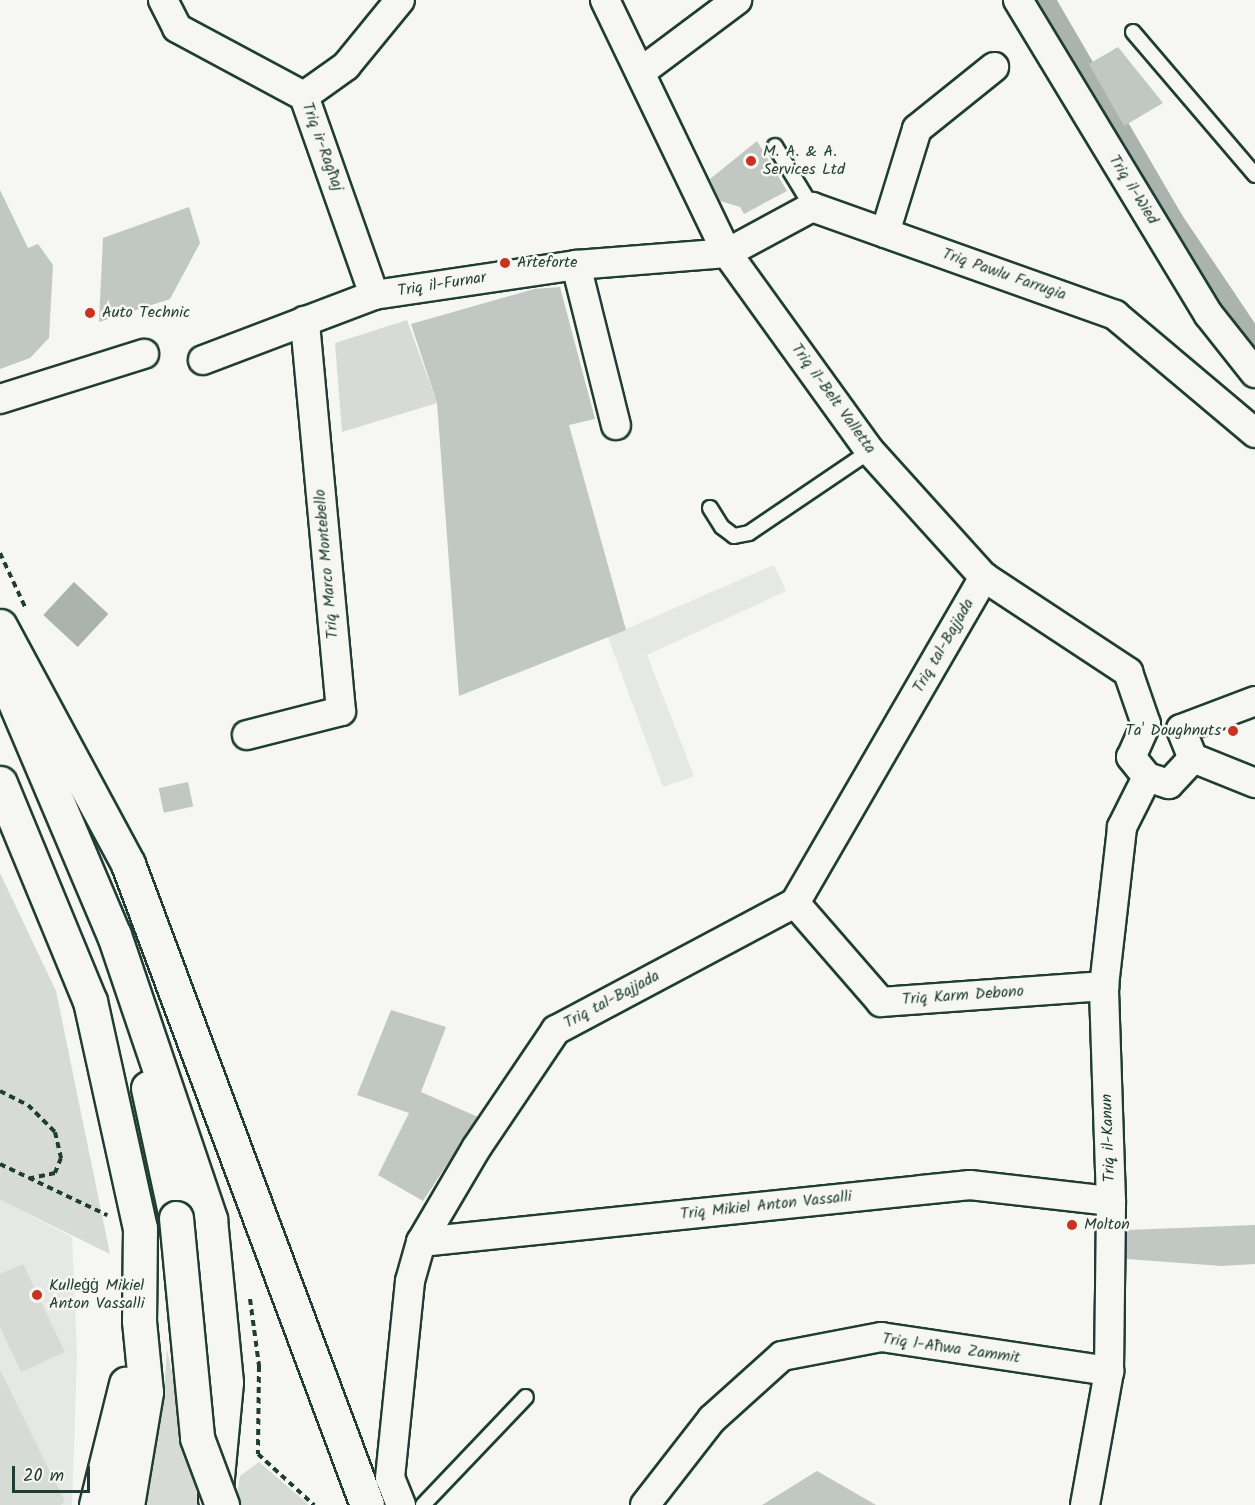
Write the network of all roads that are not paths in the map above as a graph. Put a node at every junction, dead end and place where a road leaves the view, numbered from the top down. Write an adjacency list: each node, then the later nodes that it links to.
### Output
1 (163, 0): 9 (street, Triq ir-Ragħaj)
2 (400, 0): 9 (street)
3 (605, 0): 8 (street, Triq il-Belt Valletta)
4 (737, 0): 8 (street)
5 (1018, 0): 20 (street, Triq il-Wied)
6 (1133, 32): 11 (lane)
7 (994, 67): 13 (street)
8 (642, 71): 14 (street, Triq il-Belt Valletta)
9 (304, 96): 16 (street, Triq ir-Ragħaj)
10 (775, 146): 12 (lane)
11 (1255, 175)
12 (812, 207): 13 (street, Triq Pawlu Farrugia); 14 (street)
13 (885, 233): 23 (street, Triq Pawlu Farrugia)
14 (727, 253): 15 (street, Triq il-Furnar); 24 (street, Triq il-Belt Valletta)
15 (576, 265): 16 (street, Triq il-Furnar); 22 (street)
16 (374, 295): 17 (street, Triq il-Furnar)
17 (305, 321): 19 (street, Triq il-Furnar); 32 (street, Triq Marco Montebello)
18 (144, 354): 21 (street)
19 (203, 360)
20 (1255, 374)
21 (0, 399)
22 (616, 425)
23 (1255, 433)
24 (870, 451): 25 (lane); 26 (street, Triq il-Belt Valletta)
25 (710, 508)
26 (984, 577): 30 (street, Triq il-Belt Valletta); 38 (street, Triq tal-Bajjada)
27 (15, 621): 49 (highway)
28 (0, 667): 47 (highway)
29 (1255, 701): 31 (street)
30 (1146, 724): 31 (street); 35 (street)
31 (1181, 729): 33 (street)
32 (247, 735)
33 (1193, 758): 35 (street); 37 (street)
34 (0, 764): 48 (highway, bridge)
35 (1147, 777): 39 (street, Triq il-Kanun)
36 (0, 783): 42 (highway)
37 (1255, 783)
38 (795, 903): 39 (street, Triq Karm Debono); 41 (street, Triq tal-Bajjada)
39 (1104, 986): 40 (street, Triq il-Kanun)
40 (1112, 1201): 41 (street, Triq Mikiel Anton Vassalli); 43 (street, Triq il-Kanun)
41 (421, 1242): 50 (street, Triq tal-Bajjada)
42 (139, 1321): 45 (highway); 46 (highway)
43 (1109, 1371): 52 (street, Triq l-Aħwa Zammit); 53 (street, Triq il-Kanun)
44 (526, 1397): 51 (lane)
45 (96, 1505)
46 (127, 1505)
47 (215, 1505)
48 (222, 1505)
49 (367, 1505)
50 (401, 1505)
51 (423, 1505)
52 (645, 1505)
53 (1085, 1505)

